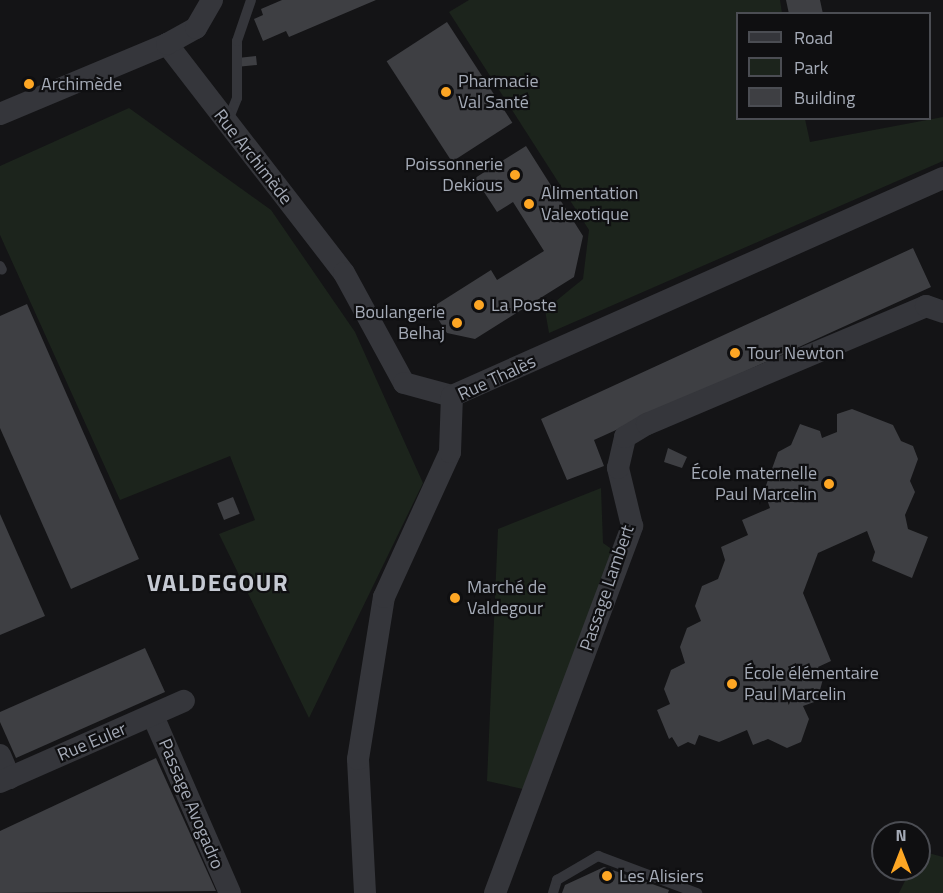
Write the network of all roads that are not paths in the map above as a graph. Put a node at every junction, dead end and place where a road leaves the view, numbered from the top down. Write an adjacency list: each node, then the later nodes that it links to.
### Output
1 (212, 0): 3 (street)
2 (251, 0): 5 (lane)
3 (167, 44): 4 (street); 5 (street, Rue Archimède)
4 (0, 114)
5 (227, 123): 8 (street, Rue Archimède)
6 (943, 178): 8 (street, Rue Thalès)
7 (943, 312): 15 (street, Passage Lambert)
8 (452, 396): 14 (street, Rue Thalès)
9 (184, 702): 10 (street, Rue Euler)
10 (153, 716): 12 (street, Rue Euler); 13 (street, Passage Avogadro)
11 (0, 755): 12 (street)
12 (5, 780)
13 (230, 893)
14 (365, 893)
15 (495, 893)
16 (553, 893): 17 (lane)
17 (697, 893)

